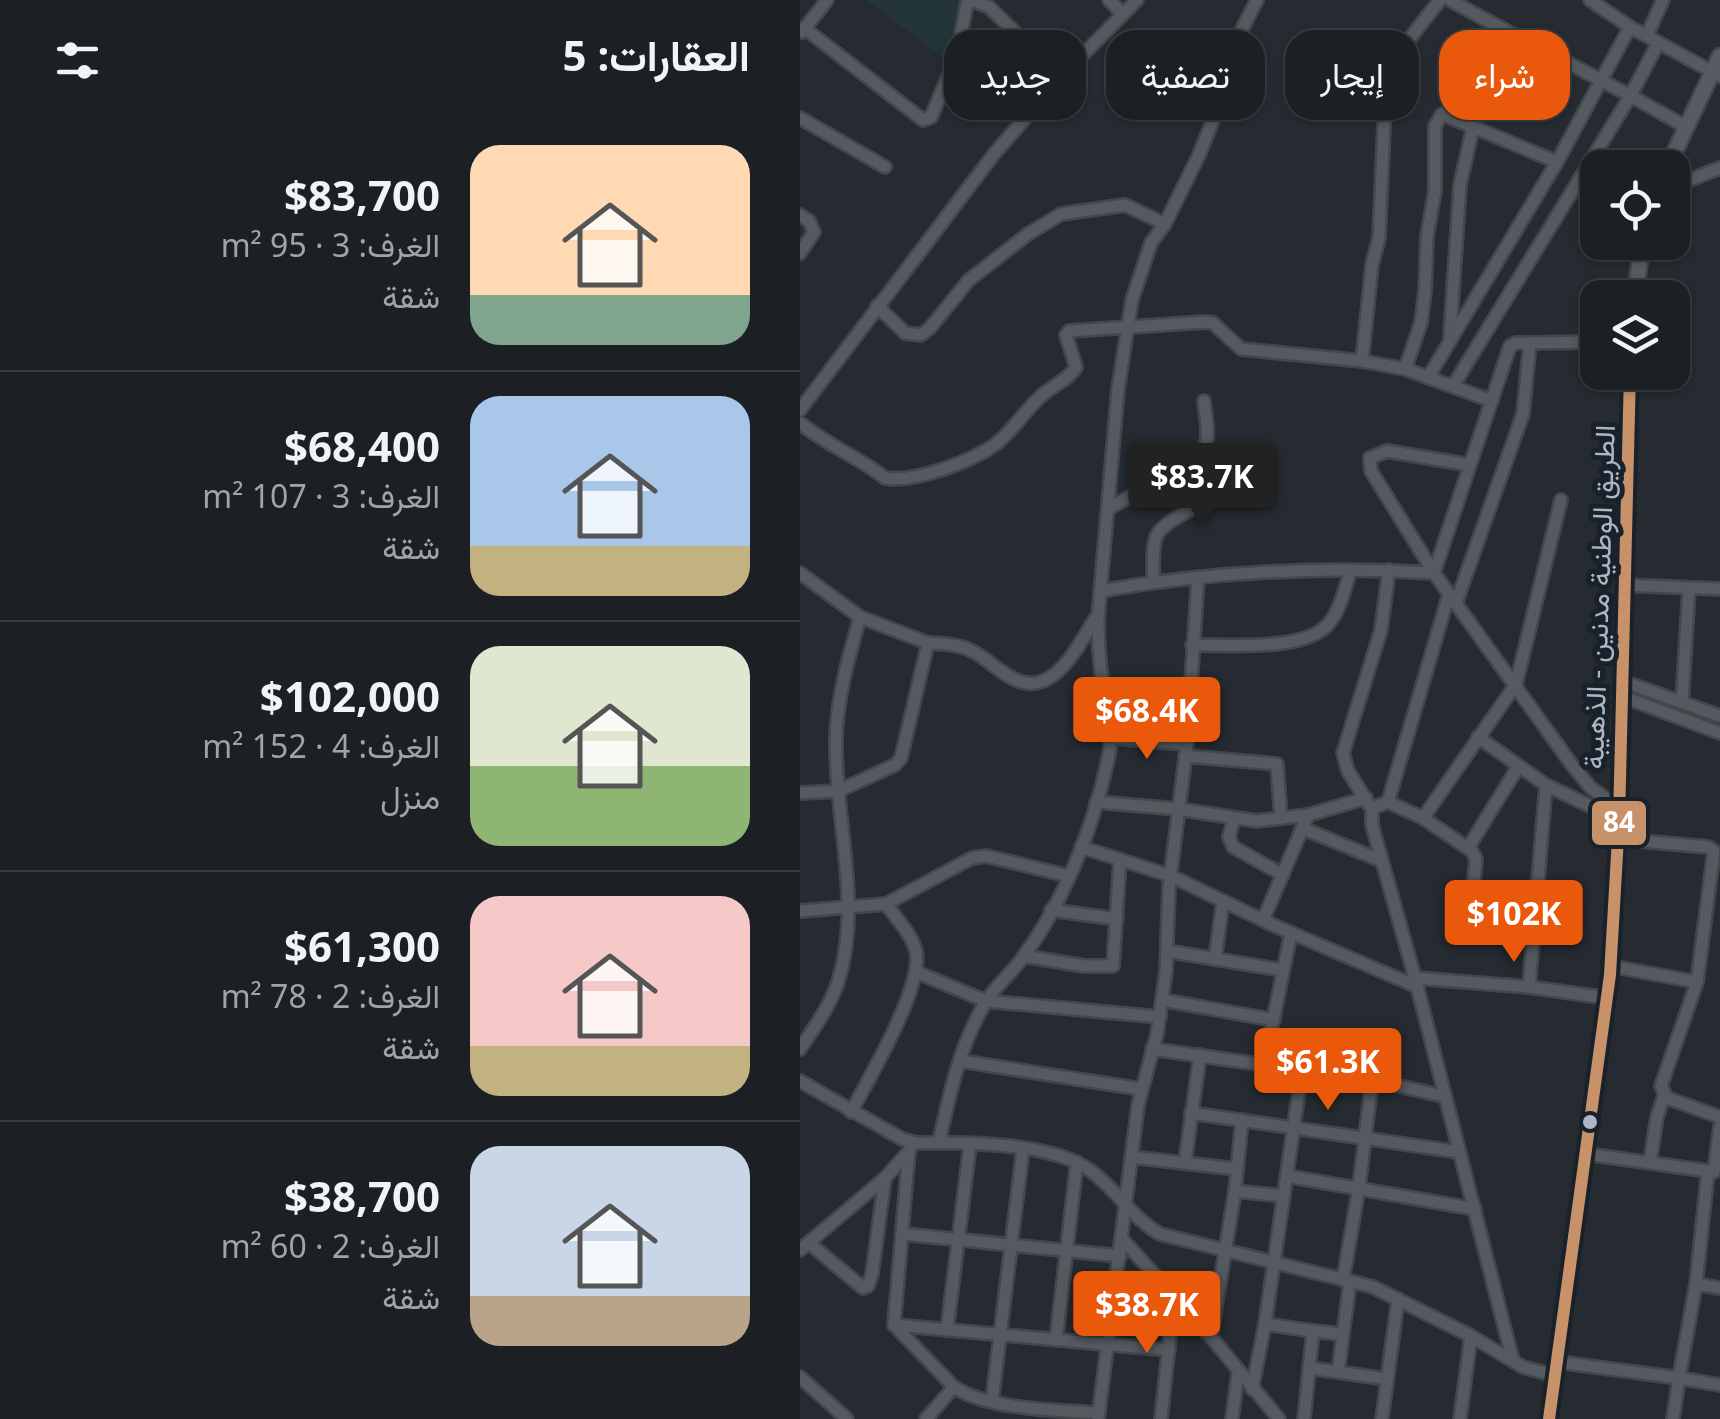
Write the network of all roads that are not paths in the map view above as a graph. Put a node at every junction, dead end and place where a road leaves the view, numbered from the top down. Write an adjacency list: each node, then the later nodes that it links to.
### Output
1 (827, 0): 12 (street)
2 (1109, 0): 8 (street)
3 (1137, 0): 8 (street)
4 (1256, 0): 31 (street)
5 (1449, 0): 18 (street); 38 (street)
6 (1590, 0): 9 (street)
7 (1663, 0): 13 (street)
8 (1123, 14): 15 (street)
9 (1630, 26): 13 (street); 18 (street)
10 (962, 30): 11 (street)
11 (1013, 30)
12 (802, 31): 19 (street)
13 (1647, 34): 14 (street)
14 (1658, 43): 17 (street); 20 (street)
15 (1086, 52)
16 (1720, 56): 17 (main road)
17 (1716, 74): 23 (main road)
18 (1604, 79): 20 (street); 26 (street)
19 (944, 86)
20 (1631, 94): 23 (street); 42 (street)
21 (800, 118): 27 (street)
22 (1024, 120): 33 (street)
23 (1684, 126): 25 (main road)
24 (1474, 127): 26 (street); 35 (street); 39 (street)
25 (1674, 150)
26 (1557, 162): 35 (street)
27 (885, 168)
28 (1720, 168): 29 (street)
29 (1690, 180)
30 (800, 215): 32 (street)
31 (1165, 224): 33 (street); 34 (street)
32 (800, 253)
33 (877, 306): 44 (street)
34 (1126, 326): 38 (street); 48 (street); 52 (street)
35 (1450, 339): 40 (street)
36 (1580, 343): 37 (street)
37 (1530, 344): 46 (street); 63 (street)
38 (1362, 361): 39 (street)
39 (1404, 369): 40 (street)
40 (1429, 376): 42 (street)
41 (800, 380): 44 (street)
42 (1453, 386): 46 (street)
43 (1629, 390): 59 (main road, الطريق الوطنية مدنين - الذهيبة)
44 (812, 392): 47 (street)
45 (1204, 400): 52 (street)
46 (1492, 400): 49 (street)
47 (800, 410)
48 (800, 423)
49 (1470, 465): 55 (street); 55 (street)
50 (1260, 480): 58 (street)
51 (1562, 500): 68 (street)
52 (1109, 508): 62 (street)
53 (1350, 570): 54 (street); 57 (street); 67 (street)
54 (1388, 570): 55 (street); 82 (street)
55 (1434, 572): 63 (street)
56 (800, 573): 65 (street)
57 (1198, 577): 58 (street); 67 (street)
58 (1153, 582): 62 (street)
59 (1623, 585): 60 (street); 69 (main road, الطريق الوطنية مدنين - الذهيبة)
60 (1689, 588): 61 (street); 70 (street)
61 (1720, 589)
62 (1100, 591): 64 (street)
63 (1452, 599): 68 (street); 81 (street)
64 (1098, 614): 66 (street); 74 (street)
65 (860, 617): 66 (street); 78 (street)
66 (928, 643): 78 (street)
67 (1192, 645): 75 (street)
68 (1516, 684): 73 (street); 84 (street)
69 (1622, 688): 70 (street); 72 (street); 84 (main road, الطريق الوطنية مدنين - الذهيبة)
70 (1682, 702): 71 (street)
71 (1720, 716)
72 (1720, 733)
73 (1478, 737): 76 (street); 87 (street)
74 (1111, 738): 75 (street); 80 (street)
75 (1186, 750): 83 (street); 86 (street)
76 (1518, 767): 77 (street); 92 (street)
77 (1546, 785): 84 (street); 115 (street)
78 (838, 791): 79 (street); 100 (street)
79 (800, 792)
80 (1096, 802): 83 (street); 91 (street)
81 (1388, 802): 82 (street); 87 (street)
82 (1369, 803): 85 (street); 94 (street)
83 (1178, 809): 88 (street); 97 (street)
84 (1618, 814): 90 (main road, الطريق الوطنية مدنين - الذهيبة)
85 (1308, 815): 86 (street); 89 (street)
86 (1281, 818): 88 (street)
87 (1423, 818): 92 (street)
88 (1234, 819): 95 (street)
89 (1302, 828): 94 (street); 95 (street)
90 (1618, 839): 110 (main road, الطريق الوطنية مدنين - الذهيبة); 114 (street)
91 (1081, 847): 93 (street); 96 (street)
92 (1468, 848): 105 (street)
93 (1120, 860): 97 (street); 103 (street)
94 (1382, 860): 113 (street)
95 (1283, 875): 104 (street)
96 (1069, 876): 99 (street); 101 (street)
97 (1171, 876): 98 (street); 107 (street)
98 (1224, 901): 104 (street); 109 (street)
99 (886, 904): 100 (street); 112 (street)
100 (848, 908): 102 (street); 121 (street)
101 (1050, 910): 103 (street); 108 (street)
102 (800, 911)
103 (1117, 919): 108 (street)
104 (1263, 920): 106 (street)
105 (1470, 925)
106 (1291, 933): 111 (street); 113 (street)
107 (1167, 952): 109 (street); 117 (street)
108 (1024, 956): 118 (street)
109 (1215, 959): 111 (street)
110 (1610, 966): 114 (street); 116 (main road, الطريق الوطنية مدنين - الذهيبة)
111 (1282, 970): 120 (street)
112 (916, 972): 118 (street); 132 (street)
113 (1416, 982): 115 (street); 130 (street)
114 (1697, 982): 131 (street)
115 (1529, 987): 116 (street)
116 (1607, 998): 144 (main road, الطريق الوطنية مدنين - الذهيبة)
117 (1162, 1000): 119 (street); 120 (street)
118 (986, 1001): 119 (street); 124 (street)
119 (1160, 1017): 122 (street)
120 (1274, 1020): 125 (street)
121 (800, 1049)
122 (1152, 1049): 123 (street); 129 (street)
123 (1200, 1056): 125 (street); 133 (street)
124 (961, 1061): 129 (street); 139 (street)
125 (1264, 1064): 126 (street)
126 (1302, 1070): 127 (street); 137 (street)
127 (1372, 1080): 130 (street); 138 (street)
128 (800, 1081): 132 (street)
129 (1141, 1089): 145 (street)
130 (1443, 1096): 143 (street)
131 (1664, 1096): 134 (street); 148 (street)
132 (850, 1112): 141 (street)
133 (1191, 1113): 135 (street); 147 (street)
134 (1720, 1117)
135 (1242, 1120): 137 (street); 149 (street)
136 (1720, 1126): 150 (street)
137 (1294, 1129): 138 (street); 151 (street)
138 (1365, 1139): 143 (street); 153 (street)
139 (939, 1142): 140 (street); 141 (street)
140 (970, 1145): 142 (street); 160 (street)
141 (912, 1146): 152 (street); 158 (street)
142 (1023, 1150): 146 (street); 161 (street)
143 (1459, 1152): 157 (street)
144 (1586, 1154): 148 (street); 185 (main road, الطريق الوطنية مدنين - الذهيبة)
145 (1132, 1157): 147 (street); 156 (street)
146 (1077, 1162): 156 (street); 164 (street)
147 (1186, 1162): 149 (street)
148 (1650, 1162): 150 (street)
149 (1237, 1169): 154 (street)
150 (1714, 1172): 168 (street)
151 (1287, 1176): 153 (street); 155 (street)
152 (885, 1178): 162 (street); 162 (street)
153 (1359, 1187): 157 (street); 167 (street)
154 (1235, 1191): 155 (street); 163 (street)
155 (1284, 1196): 166 (street)
156 (1126, 1206): 159 (street); 163 (street)
157 (1475, 1209): 183 (street)
158 (902, 1234): 160 (street); 173 (street)
159 (1122, 1239): 165 (street); 170 (street)
160 (957, 1240): 161 (street); 174 (street)
161 (1011, 1245): 164 (street); 177 (street)
162 (804, 1247)
163 (1225, 1251): 166 (street); 179 (street)
164 (1065, 1252): 165 (street); 180 (street)
165 (1120, 1256): 181 (street)
166 (1274, 1264): 167 (street); 172 (street)
167 (1346, 1281): 171 (street); 176 (street)
168 (1696, 1284): 169 (street); 190 (street)
169 (1720, 1288)
170 (1174, 1297): 179 (street); 182 (street)
171 (1398, 1299): 178 (street); 189 (street)
172 (1265, 1324): 175 (street); 193 (street)
173 (894, 1325): 174 (street); 192 (street)
174 (947, 1330): 177 (street)
175 (1313, 1332): 176 (street); 184 (street)
176 (1342, 1334): 187 (street)
177 (1001, 1336): 180 (street); 194 (street)
178 (1472, 1336): 183 (street); 203 (street)
179 (1211, 1337): 186 (street)
180 (1056, 1340): 181 (street)
181 (1109, 1346): 182 (street); 195 (street)
182 (1168, 1350): 198 (street)
183 (1513, 1361): 185 (street)
184 (1309, 1368): 187 (street); 201 (street)
185 (1557, 1369): 190 (street); 204 (main road, الطريق الوطنية مدنين - الذهيبة)
186 (1238, 1372): 193 (street); 199 (street)
187 (1338, 1372): 189 (street)
188 (800, 1377): 196 (street)
189 (1387, 1378): 202 (street)
190 (1680, 1378): 191 (street); 205 (street)
191 (1720, 1384)
192 (954, 1387): 194 (street); 197 (street)
193 (1252, 1389): 200 (street)
194 (992, 1402): 195 (street)
195 (1098, 1416)
196 (847, 1419)
197 (926, 1419)
198 (1162, 1419)
199 (1232, 1419)
200 (1278, 1419)
201 (1304, 1419)
202 (1382, 1419)
203 (1460, 1419)
204 (1550, 1419)
205 (1673, 1419)

